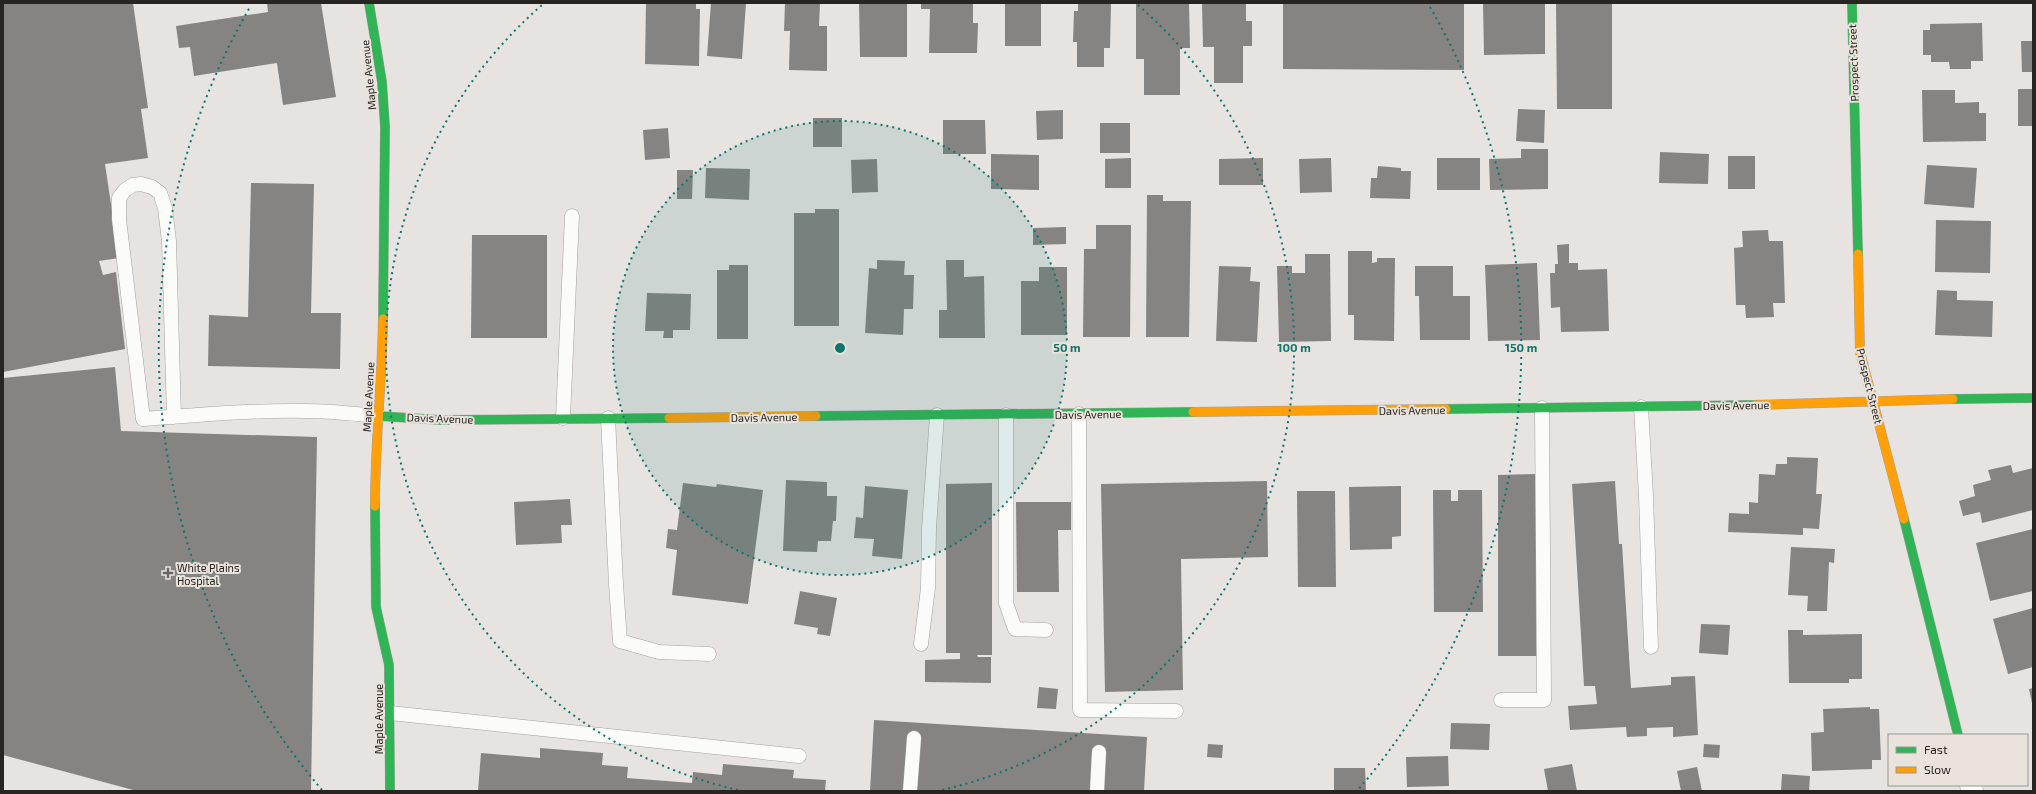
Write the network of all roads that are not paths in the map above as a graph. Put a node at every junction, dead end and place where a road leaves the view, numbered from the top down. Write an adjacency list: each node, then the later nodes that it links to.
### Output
1 (369, 3): 12 (street, Maple Avenue)
2 (1852, 3): 5 (street, Prospect Street)
3 (572, 216): 13 (lane)
4 (2033, 398): 5 (street, Davis Avenue)
5 (1874, 401): 6 (street, Davis Avenue); 22 (street, Prospect Street)
6 (1641, 406): 7 (street, Davis Avenue); 17 (lane)
7 (1542, 408): 9 (street, Davis Avenue); 19 (lane)
8 (1006, 414): 9 (street, Davis Avenue); 10 (street, Davis Avenue); 15 (lane)
9 (1079, 414): 20 (lane)
10 (938, 415): 14 (street, Davis Avenue); 16 (lane)
11 (174, 416): 11 (lane, Davis Avenue); 12 (lane, Davis Avenue)
12 (379, 416): 13 (street, Davis Avenue); 21 (street, Maple Avenue)
13 (563, 418): 14 (street, Davis Avenue)
14 (608, 418): 18 (lane)
15 (1046, 630)
16 (921, 644)
17 (1651, 647)
18 (709, 654)
19 (1501, 700)
20 (1176, 711)
21 (390, 713): 25 (lane); 26 (street, Maple Avenue)
22 (1958, 734)
23 (914, 738): 27 (lane)
24 (1099, 752): 28 (lane)
25 (800, 756)
26 (390, 791)
27 (910, 791)
28 (1097, 791)

